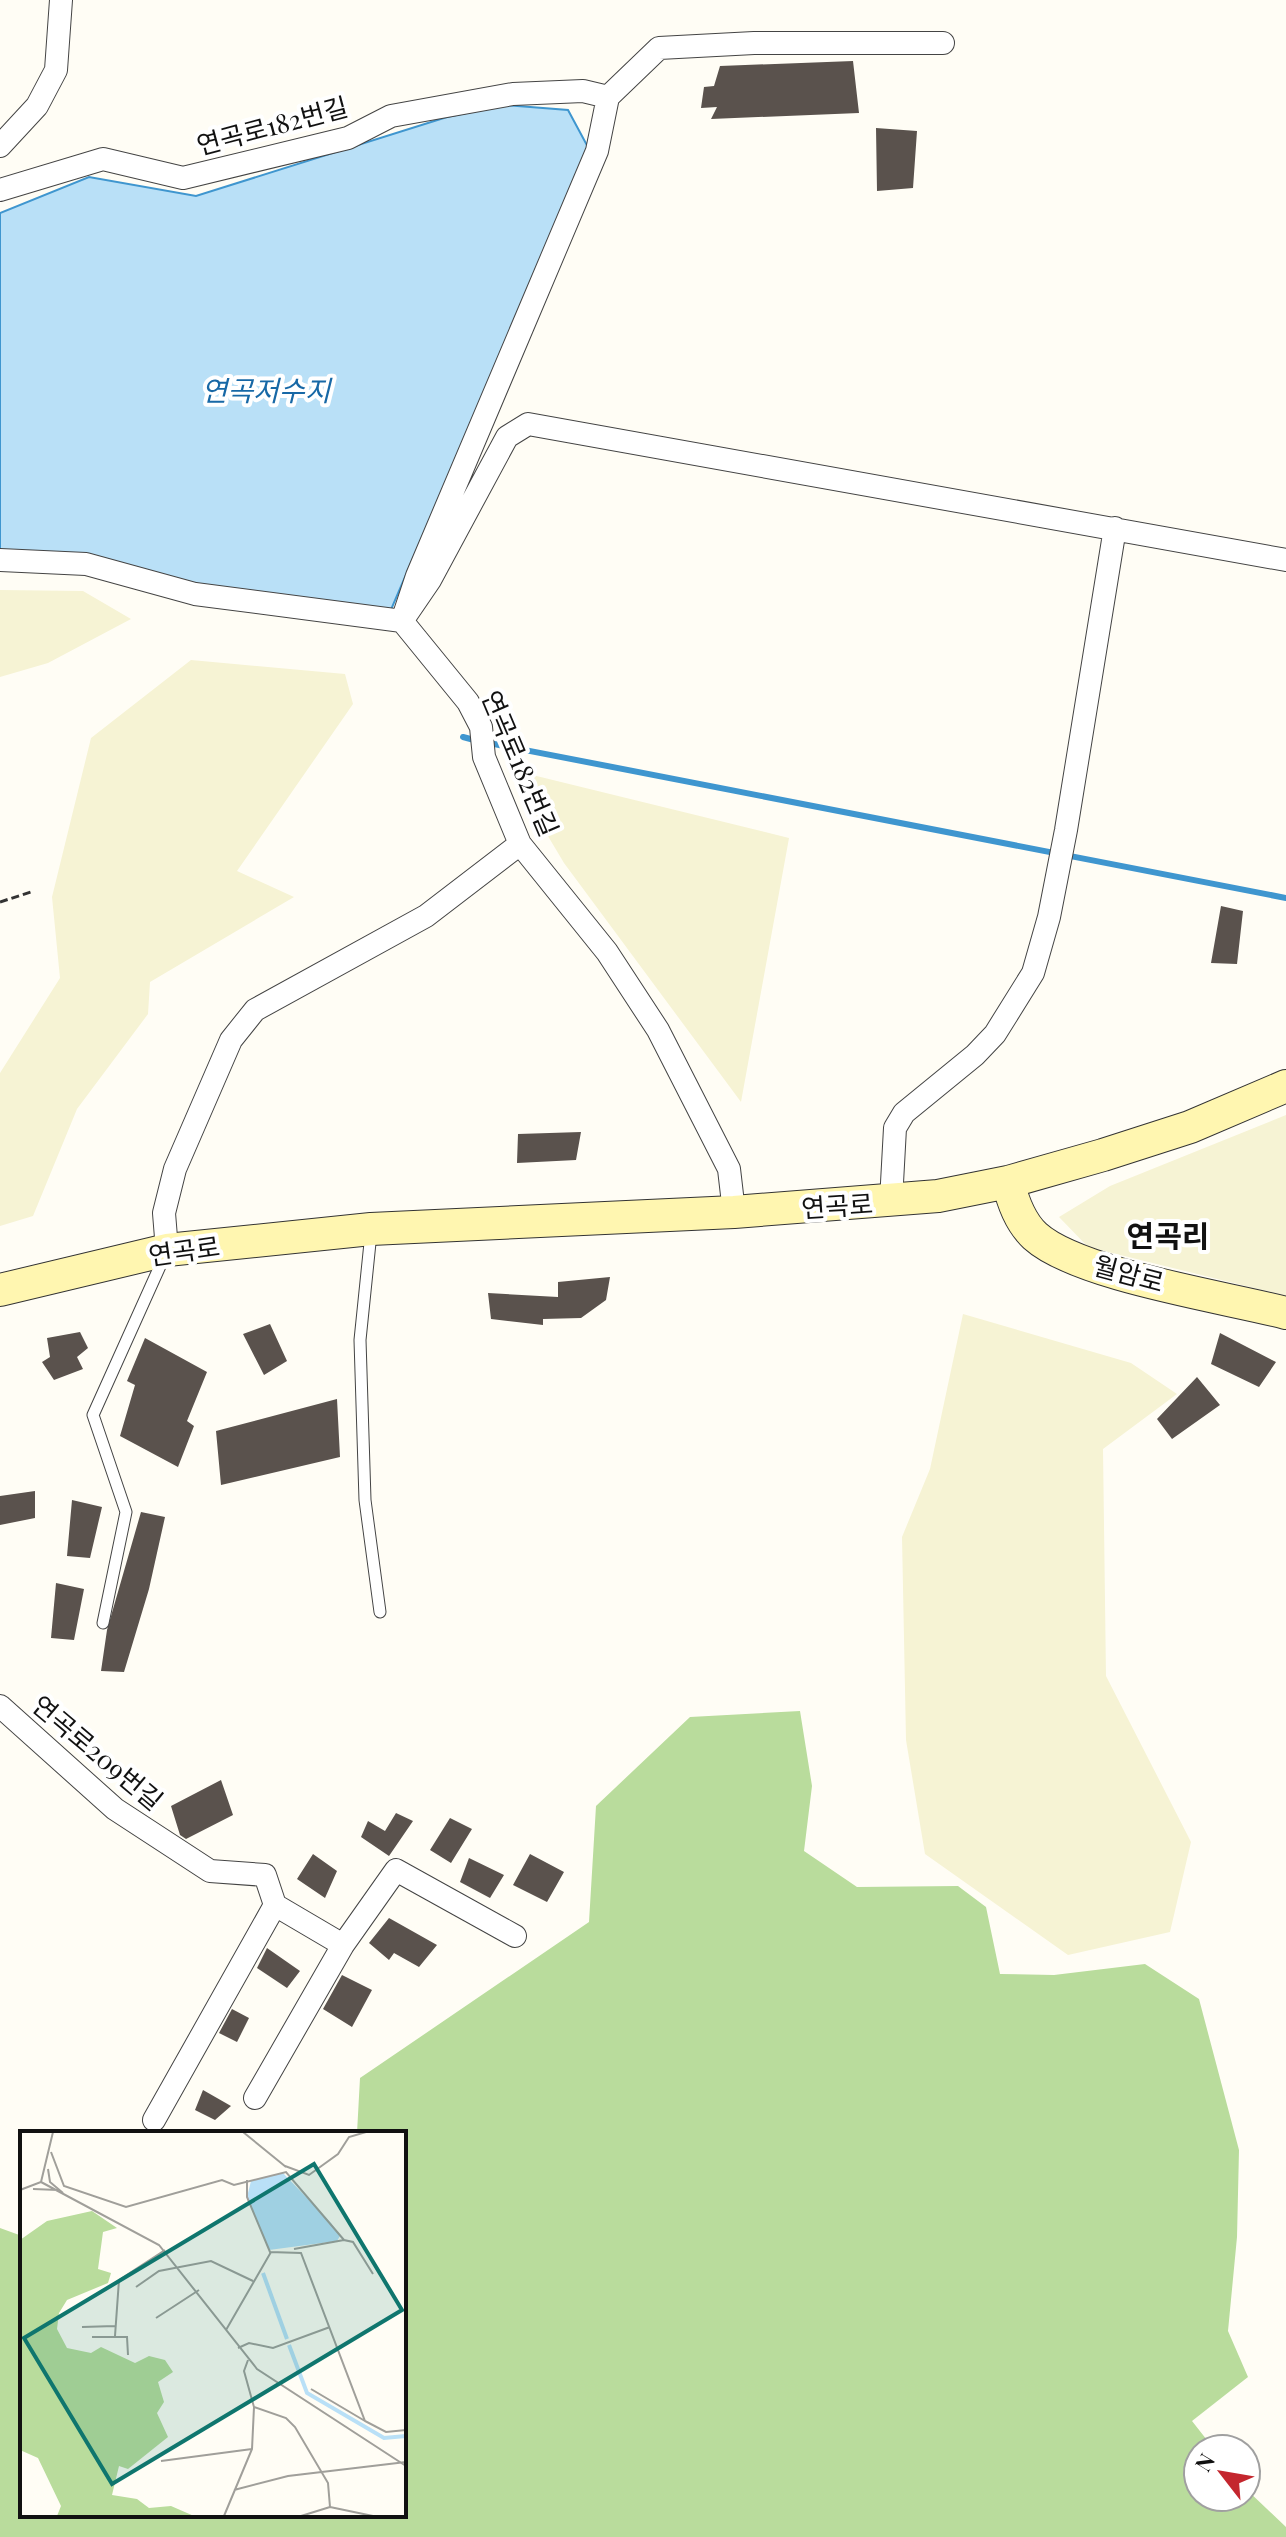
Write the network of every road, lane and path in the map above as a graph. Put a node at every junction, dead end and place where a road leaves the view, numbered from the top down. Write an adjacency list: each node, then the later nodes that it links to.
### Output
1 (61, 0): 4 (street)
2 (943, 43): 3 (street)
3 (608, 97): 5 (street, 연곡로182번길); 9 (street)
4 (0, 146)
5 (0, 190)
6 (1115, 528): 8 (street); 9 (street); 15 (street)
7 (0, 560): 9 (street)
8 (1286, 560)
9 (402, 621): 10 (street, 연곡로182번길)
10 (520, 844): 16 (street, 연곡로182번길); 18 (street)
11 (31, 892): 12 (path)
12 (0, 902)
13 (1286, 1086): 14 (street, 연곡로)
14 (1008, 1182): 15 (street, 연곡로); 20 (street, 월암로)
15 (891, 1201): 16 (street, 연곡로)
16 (734, 1212): 17 (street, 연곡로)
17 (371, 1229): 18 (street, 연곡로); 21 (lane)
18 (167, 1250): 19 (street, 연곡로); 22 (lane)
19 (0, 1290)
20 (1286, 1313)
21 (380, 1612)
22 (103, 1623)
23 (0, 1706): 24 (street, 연곡로209번길)
24 (275, 1905): 26 (street, 연곡로209번길); 28 (street)
25 (515, 1936): 26 (street)
26 (343, 1945): 27 (street)
27 (255, 2098)
28 (154, 2120)

